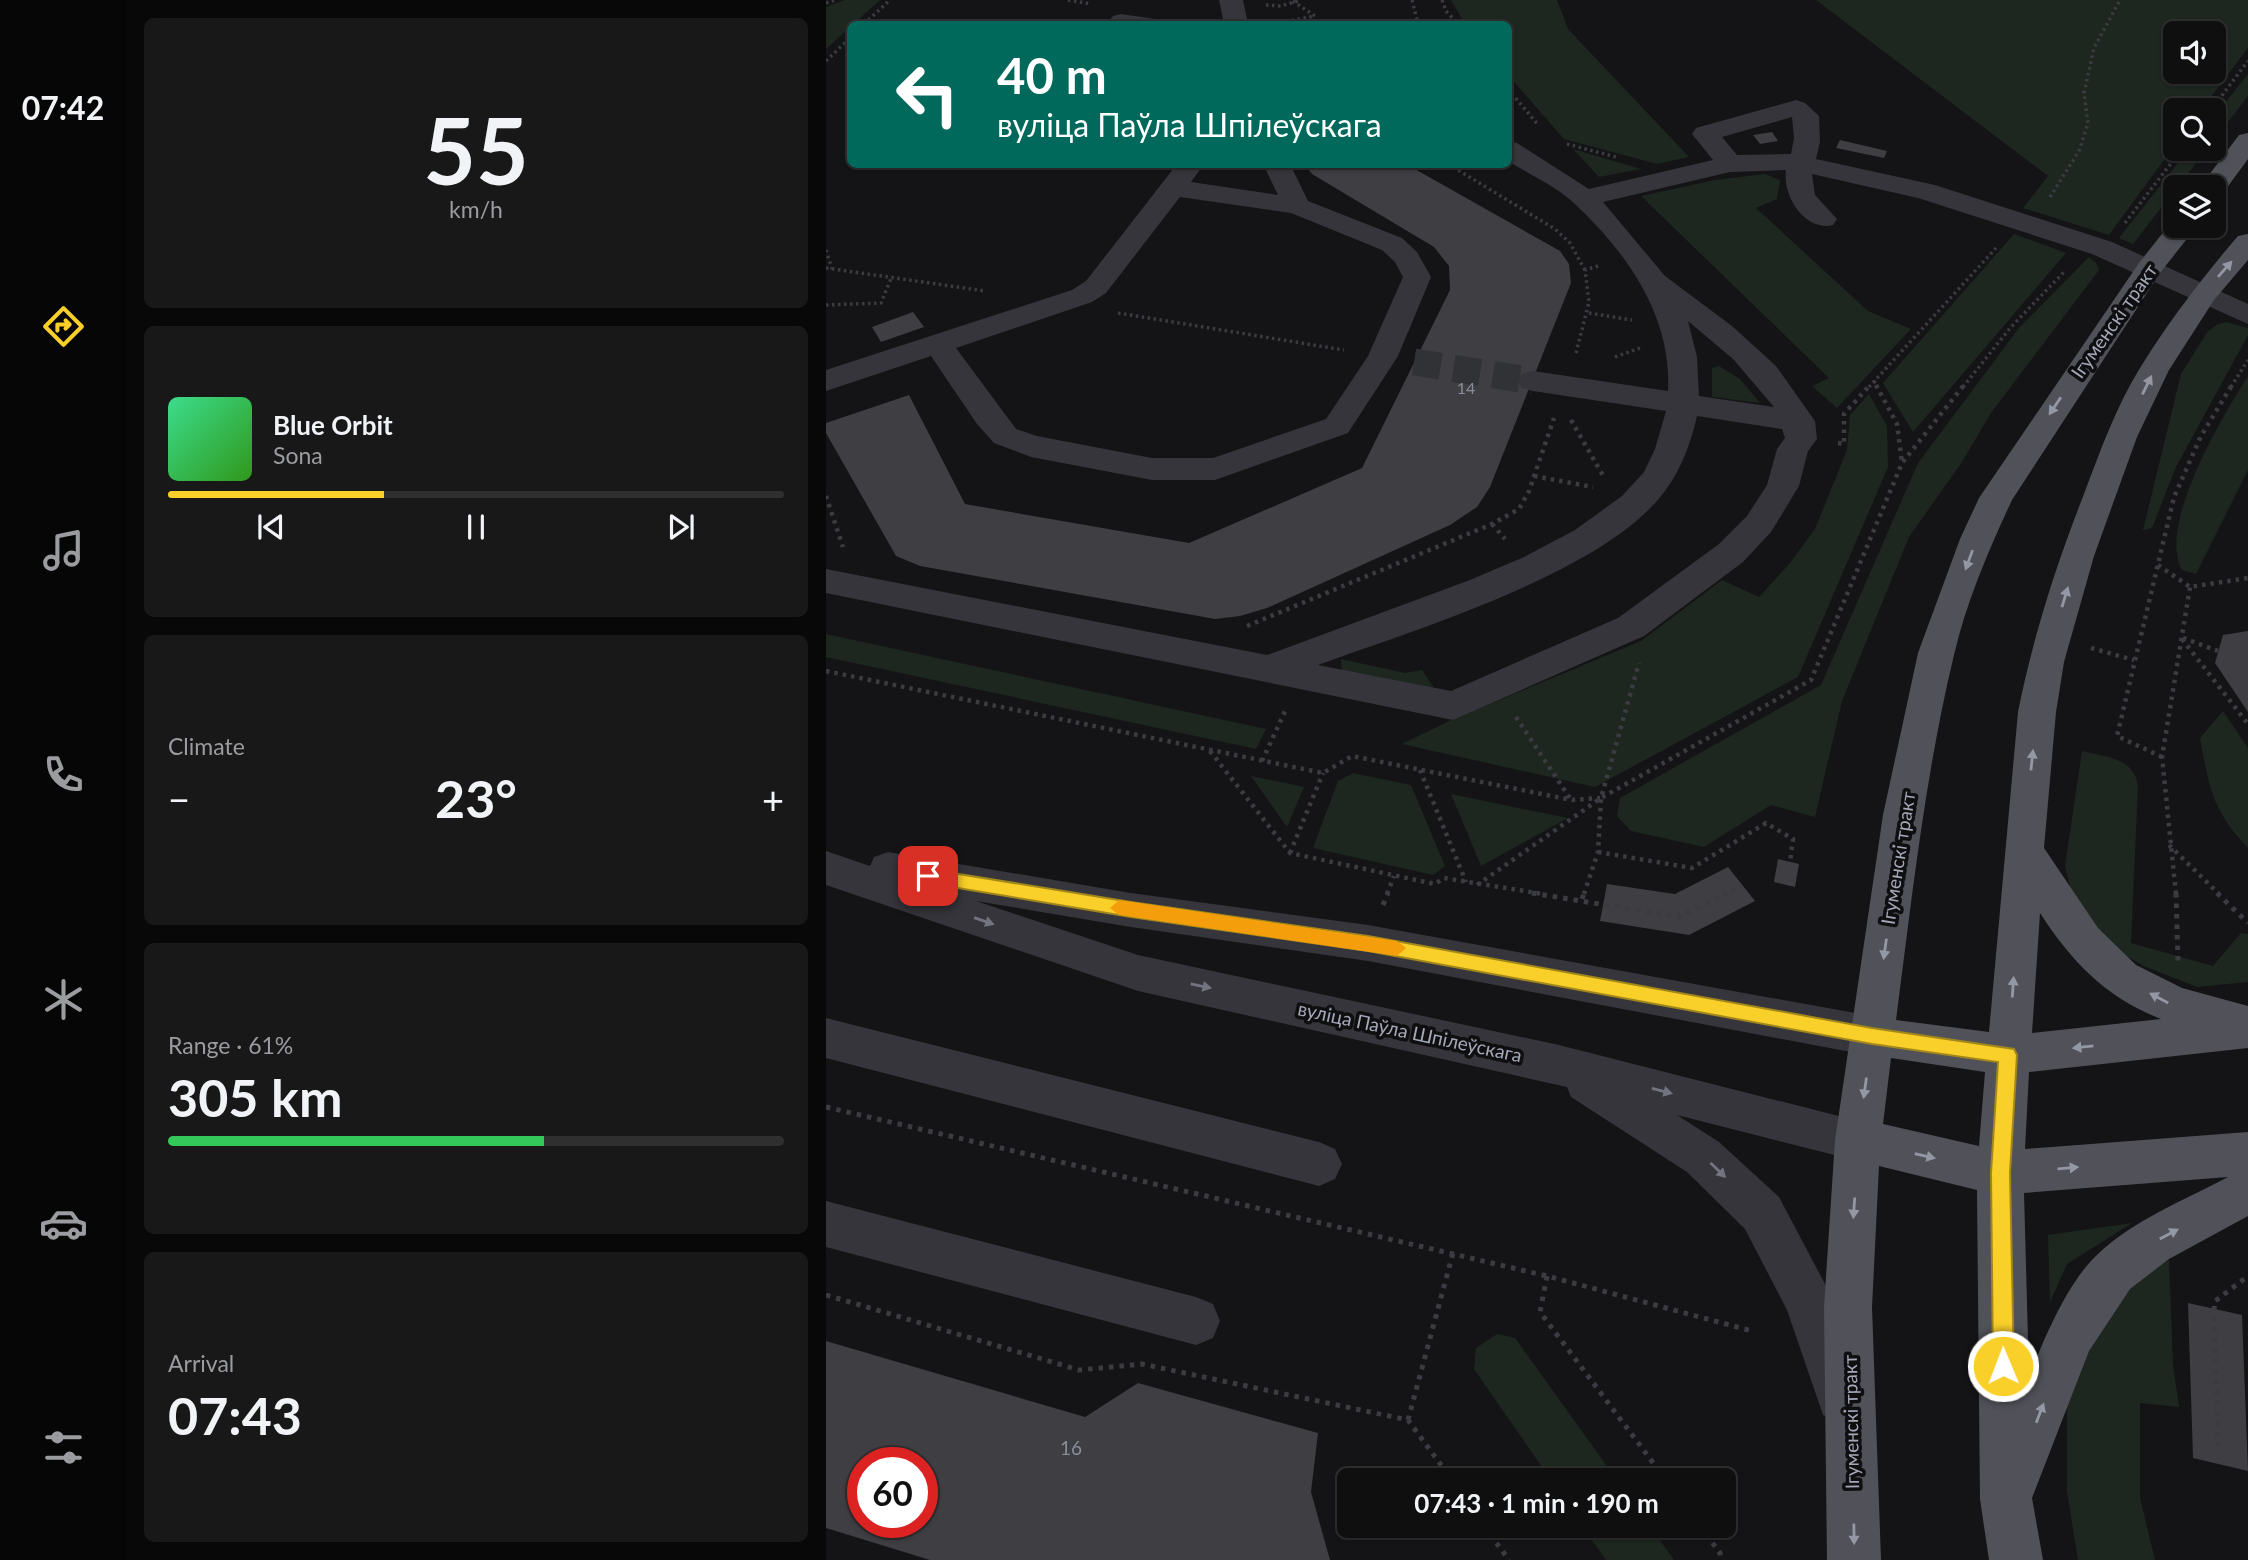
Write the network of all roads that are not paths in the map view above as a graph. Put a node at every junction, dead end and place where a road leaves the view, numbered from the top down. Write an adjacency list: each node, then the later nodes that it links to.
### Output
1 (1231, 0): 2 (street)
2 (1235, 21)
3 (2248, 141): 8 (main road)
4 (1512, 152): 10 (street)
5 (1724, 157): 6 (street); 6 (street); 10 (street)
6 (1800, 163): 12 (street); 15 (street)
7 (1278, 168): 11 (street)
8 (2222, 175)
9 (1183, 176): 11 (street); 19 (street)
10 (1585, 198): 16 (street)
11 (1297, 206): 20 (street)
12 (1823, 219)
13 (2174, 238): 15 (main road, Ігуменскі тракт)
14 (2248, 242): 17 (main road, one-way to 14)
15 (2149, 269): 17 (street); 32 (main road, Ігуменскі тракт, one-way to 32)
16 (1654, 280): 24 (street); 25 (street)
17 (2203, 295): 18 (street); 28 (main road, one-way to 17)
18 (2248, 315)
19 (938, 344): 20 (street); 22 (street)
20 (1383, 356): 21 (street)
21 (1415, 362)
22 (826, 381)
23 (1533, 381): 24 (street)
24 (1684, 404): 25 (street); 27 (street)
25 (1799, 421): 27 (street)
26 (826, 581): 27 (street)
27 (1269, 669)
28 (2024, 849): 31 (main road, one-way to 28); 34 (main road, one-way to 28)
29 (826, 859): 32 (street)
30 (826, 868): 35 (street, вуліца Паўла Шпілеўскага, one-way to 35)
31 (2248, 1027): 34 (main road, one-way to 34)
32 (1872, 1036): 34 (main road); 36 (main road, Ігуменскі тракт, one-way to 36)
33 (826, 1038): 38 (street)
34 (2008, 1055): 39 (main road)
35 (1559, 1065): 36 (street, вуліца Паўла Шпілеўскага, one-way to 36); 43 (street, one-way to 43)
36 (1858, 1140): 39 (main road, вуліца Паўла Шпілеўскага, one-way to 39); 43 (main road, Ігуменскі тракт, one-way to 43)
37 (2248, 1154): 39 (main road, вуліца Паўла Шпілеўскага, one-way to 37)
38 (1319, 1164)
39 (2000, 1173): 44 (main road)
40 (2248, 1191): 44 (main road, one-way to 40)
41 (826, 1224): 42 (street)
42 (1196, 1321)
43 (1852, 1428): 45 (main road, Ігуменскі тракт, one-way to 45)
44 (2006, 1499): 46 (main road)
45 (1854, 1560)
46 (2016, 1560)

